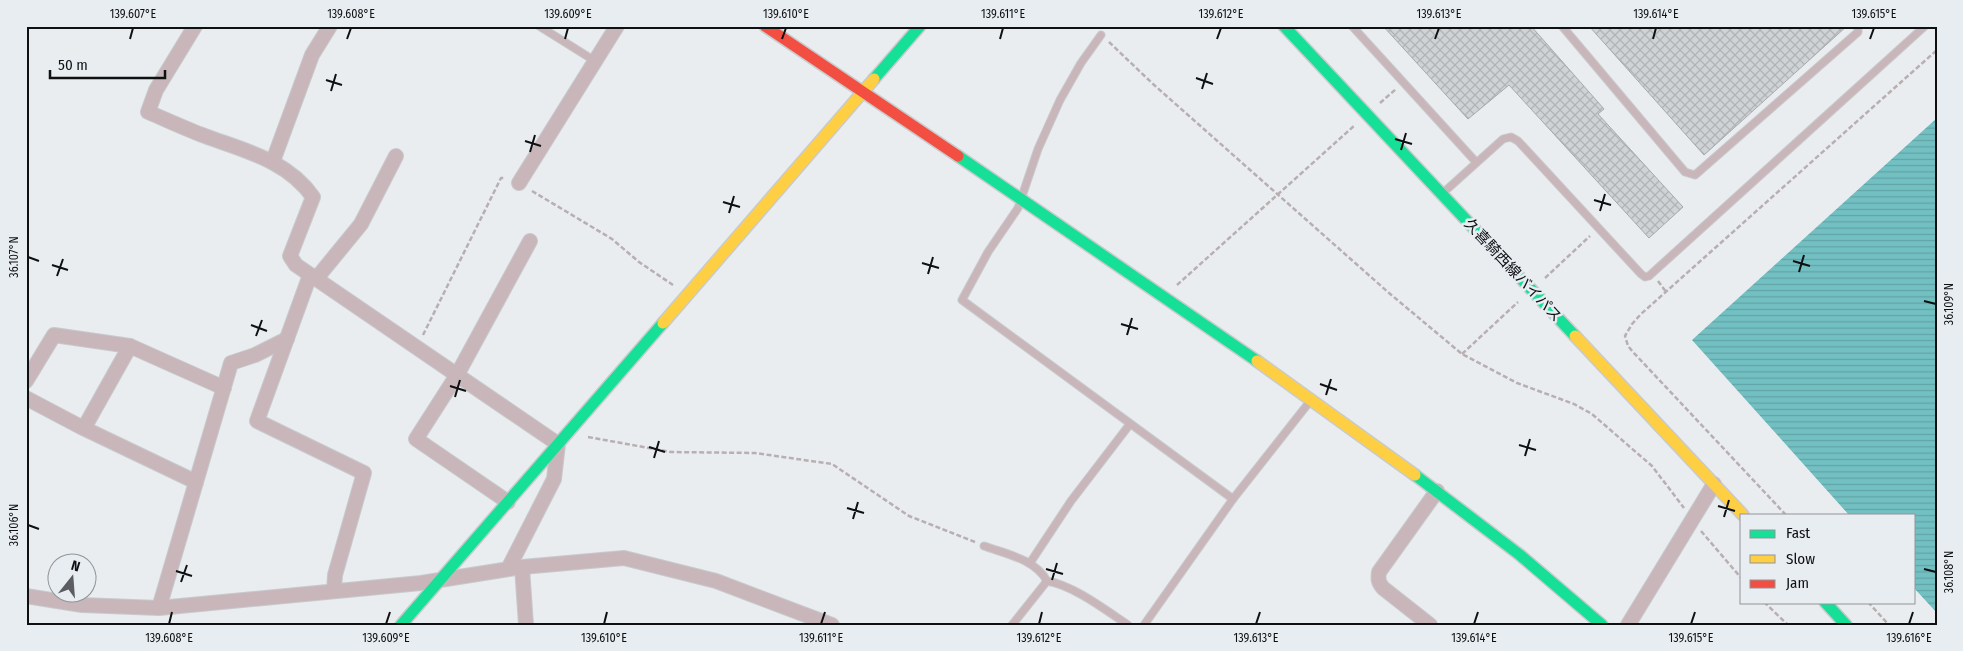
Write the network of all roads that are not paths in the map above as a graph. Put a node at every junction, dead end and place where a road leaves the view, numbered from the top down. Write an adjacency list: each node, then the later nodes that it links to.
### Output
1 (195, 26): 16 (street)
2 (330, 26): 16 (street)
3 (538, 26): 13 (lane)
4 (617, 26): 13 (street)
5 (764, 26): 14 (street)
6 (920, 26): 14 (street)
7 (1284, 26): 19 (street, 久喜騎西線バイパス)
8 (1352, 26): 17 (lane)
9 (1562, 26): 10 (lane)
10 (1858, 26)
11 (1925, 26): 17 (lane)
12 (1101, 35): 20 (lane)
13 (595, 61): 18 (street)
14 (864, 92): 20 (street); 32 (street)
15 (396, 156): 22 (street)
16 (273, 161): 22 (street)
17 (1476, 162): 19 (lane)
18 (518, 183)
19 (1442, 194): 34 (street, 久喜騎西線バイパス)
20 (1021, 199): 29 (street); 30 (lane)
21 (530, 241): 25 (street)
22 (313, 277): 23 (street); 25 (street)
23 (287, 339): 27 (street); 45 (street)
24 (130, 346): 26 (street); 27 (street); 31 (street)
25 (457, 375): 32 (street); 37 (street)
26 (26, 381)
27 (224, 388): 33 (street)
28 (26, 398): 31 (street)
29 (1311, 400): 35 (street); 36 (lane)
30 (1130, 424): 36 (lane); 40 (lane)
31 (84, 428): 33 (street)
32 (558, 444): 37 (street); 42 (street)
33 (196, 482): 48 (street)
34 (1714, 484): 38 (street, 久喜騎西線バイパス); 57 (street)
35 (1437, 491): 55 (street); 56 (street)
36 (1233, 499): 54 (lane)
37 (508, 502): 43 (street)
38 (1742, 514)
39 (984, 546): 40 (lane)
40 (1030, 563): 44 (lane)
41 (522, 567): 42 (street); 50 (street); 51 (street)
42 (508, 569): 43 (street)
43 (442, 579): 45 (street); 49 (street)
44 (1047, 581): 52 (lane); 53 (lane)
45 (334, 590): 48 (street)
46 (26, 596): 48 (street)
47 (1827, 604): 58 (street)
48 (159, 608)
49 (401, 625)
50 (526, 625)
51 (832, 625)
52 (1012, 625)
53 (1128, 625)
54 (1144, 625)
55 (1430, 625)
56 (1602, 625)
57 (1628, 625)
58 (1846, 625)

